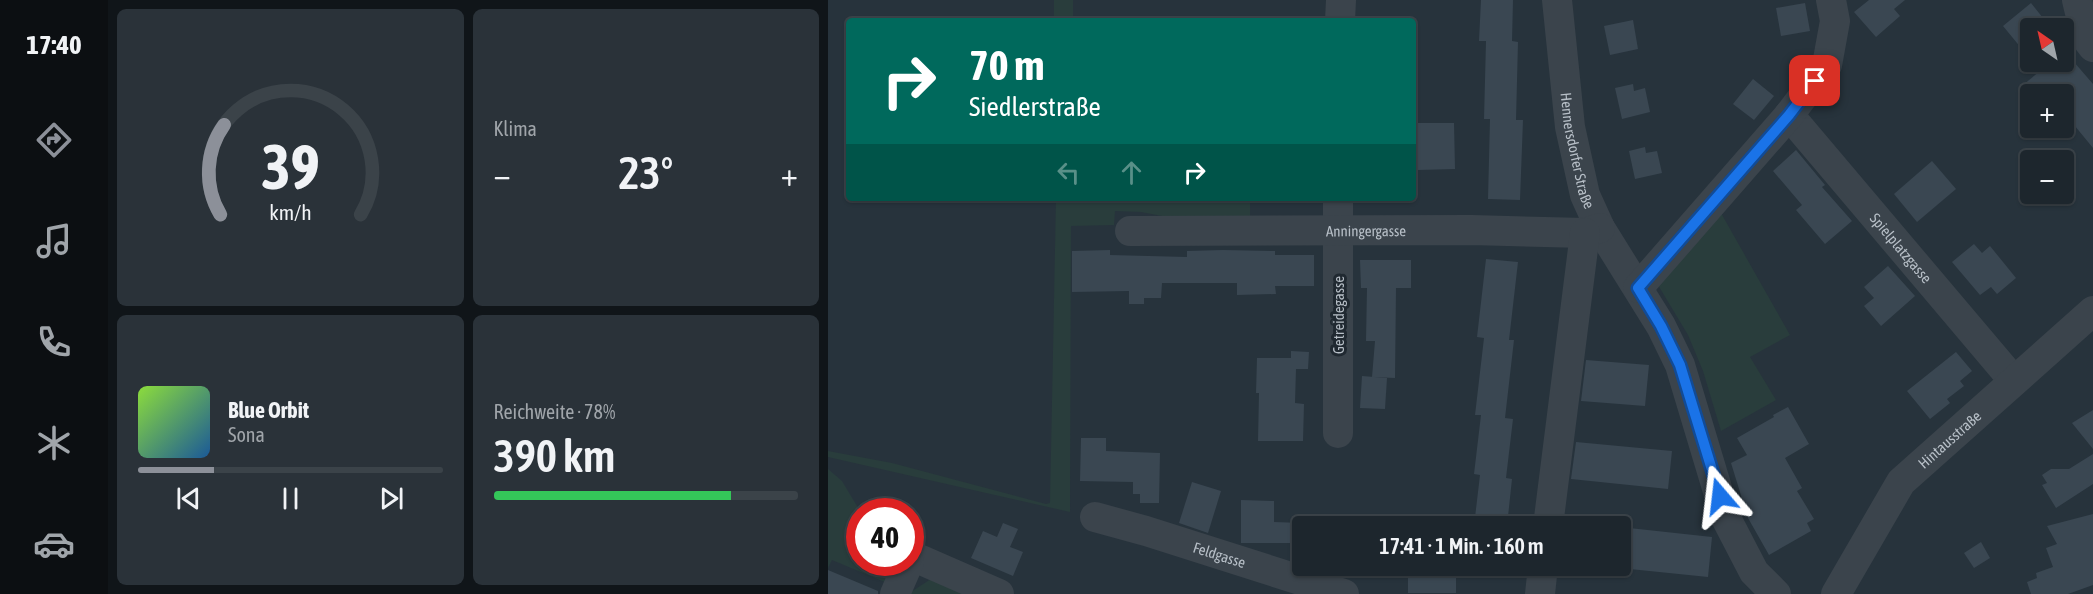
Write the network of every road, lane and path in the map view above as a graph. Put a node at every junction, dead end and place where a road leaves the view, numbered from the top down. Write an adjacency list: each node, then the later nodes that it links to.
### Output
1 (1341, 0): 5 (street)
2 (1557, 0): 9 (street, Hennersdorfer Straße)
3 (1831, 0): 7 (street)
4 (2077, 0): 6 (street)
5 (1340, 18)
6 (2093, 47)
7 (1789, 115): 12 (street); 14 (street, Spielplatzgasse)
8 (1338, 201): 11 (street, Getreidegasse)
9 (1592, 230): 11 (street, Anningergasse); 12 (street, Hennersdorfer Straße); 16 (street)
10 (1130, 231): 11 (street, Anningergasse)
11 (1337, 231): 15 (street, Getreidegasse)
12 (1638, 288): 25 (street, Hennersdorfer Straße)
13 (2093, 311): 14 (street, Hintausstraße)
14 (2014, 381): 26 (street, Hintausstraße)
15 (1338, 433)
16 (1549, 516)
17 (1095, 517): 23 (street, Feldgasse)
18 (924, 561): 22 (street)
19 (903, 576): 21 (street)
20 (1542, 576): 24 (street)
21 (895, 594)
22 (999, 594)
23 (1344, 594)
24 (1540, 594)
25 (1776, 594)
26 (1836, 594)

